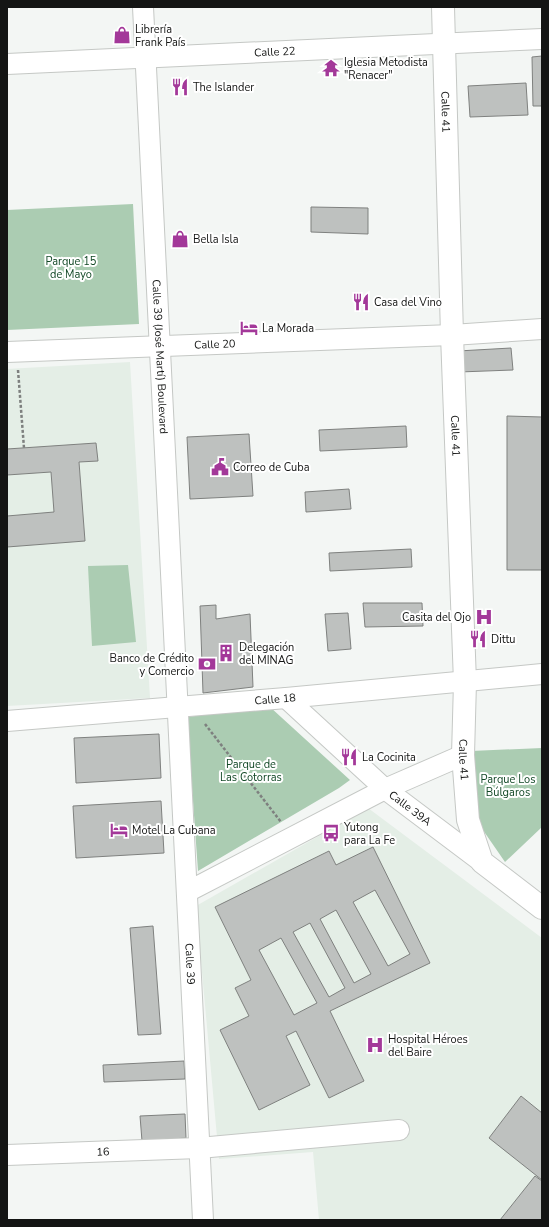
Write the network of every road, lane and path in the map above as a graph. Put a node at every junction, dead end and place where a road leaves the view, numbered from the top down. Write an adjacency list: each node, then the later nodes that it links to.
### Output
1 (143, 7): 5 (street, Calle 39 (José Martí) Boulevard)
2 (442, 7): 4 (main road, Calle 41)
3 (542, 39): 4 (street, Calle 22)
4 (444, 44): 5 (street, Calle 22); 8 (main road, Calle 41)
5 (145, 57): 6 (street, Calle 22); 9 (street, Calle 39 (José Martí) Boulevard)
6 (7, 64)
7 (542, 329): 8 (street, Calle 20)
8 (452, 334): 9 (street, Calle 20); 13 (main road, Calle 41)
9 (160, 345): 10 (street, Calle 20); 15 (street, Calle 39 (José Martí) Boulevard)
10 (12, 352): 11 (path)
11 (24, 448)
12 (542, 674): 13 (street, Calle 18)
13 (465, 682): 14 (street, Calle 18); 17 (main road, Calle 41)
14 (286, 698): 15 (street, Calle 18); 18 (street, Calle 39A)
15 (184, 706): 16 (street, Calle 18); 19 (path); 21 (street, Calle 39)
16 (7, 721)
17 (463, 755): 18 (street); 20 (main road, Calle 41)
18 (385, 789): 19 (street); 20 (street, Calle 39A)
19 (293, 837): 21 (street)
20 (482, 862): 22 (main road, Calle 39A)
21 (187, 892): 24 (street, Calle 39)
22 (542, 908)
23 (399, 1130): 24 (street, 16)
24 (199, 1148): 25 (street, 16); 26 (street, Calle 39)
25 (7, 1155)
26 (203, 1220)

